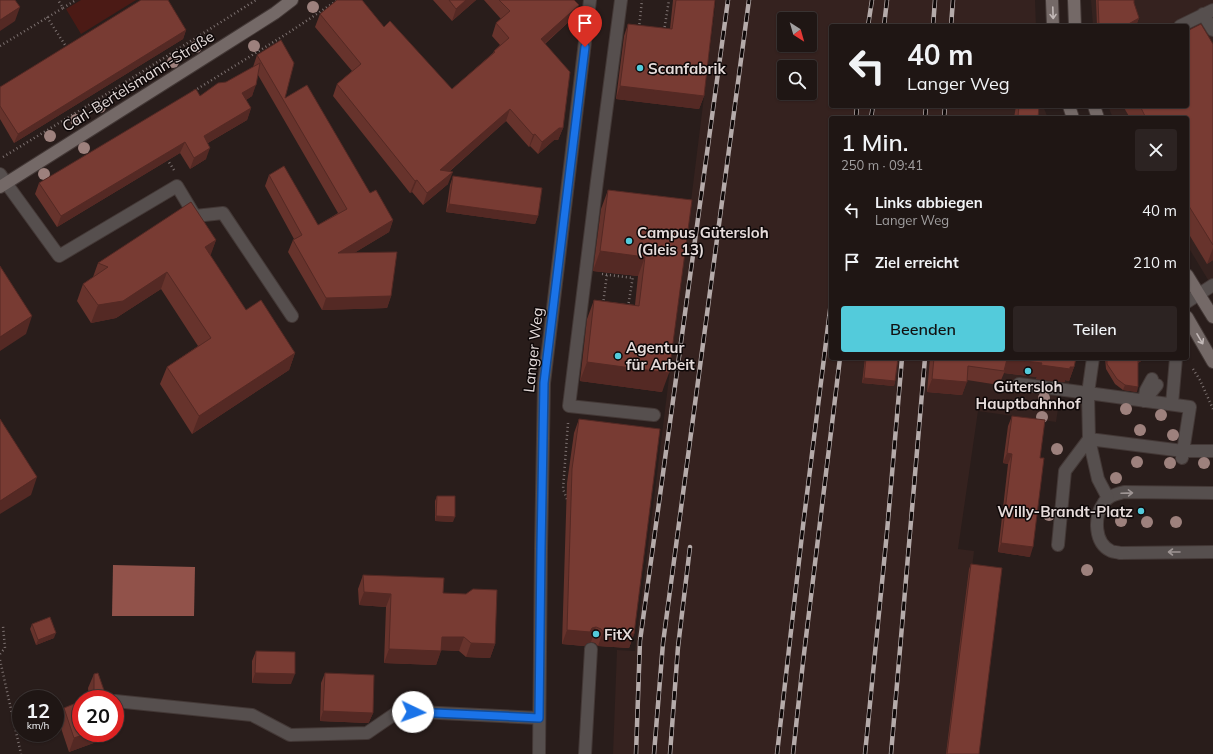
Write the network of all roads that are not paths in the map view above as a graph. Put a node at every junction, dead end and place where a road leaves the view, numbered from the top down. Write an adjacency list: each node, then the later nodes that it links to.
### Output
1 (292, 0): 11 (main road, Carl-Bertelsmann-Straße)
2 (590, 0): 37 (street, Langer Weg)
3 (621, 0): 27 (street)
4 (1052, 0): 7 (main road, one-way to 7)
5 (1074, 0): 8 (main road)
6 (1208, 12): 9 (street); 10 (street)
7 (1053, 24)
8 (1075, 24)
9 (1184, 24)
10 (1213, 30)
11 (2, 181): 16 (street)
12 (1189, 278): 14 (main road)
13 (1213, 286): 14 (street)
14 (1199, 294): 15 (street); 17 (main road)
15 (1189, 301)
16 (292, 316)
17 (1213, 317)
18 (1189, 320): 21 (main road, one-way to 21)
19 (1093, 360): 24 (street)
20 (1176, 360): 26 (street)
21 (1213, 362)
22 (1154, 382): 25 (street)
23 (1019, 384): 24 (street)
24 (1088, 393): 25 (street); 28 (street)
25 (1144, 401): 26 (street)
26 (1172, 404): 30 (street)
27 (654, 415)
28 (1089, 438): 30 (street); 32 (street); 33 (street)
29 (1213, 451): 30 (street)
30 (1183, 455)
31 (1213, 493): 32 (street, one-way to 31)
32 (1108, 498): 34 (street, one-way to 32)
33 (1058, 545)
34 (1213, 552)
35 (591, 649): 39 (street)
36 (124, 702): 37 (street)
37 (539, 718): 38 (street, Langer Weg)
38 (539, 754)
39 (585, 754)

